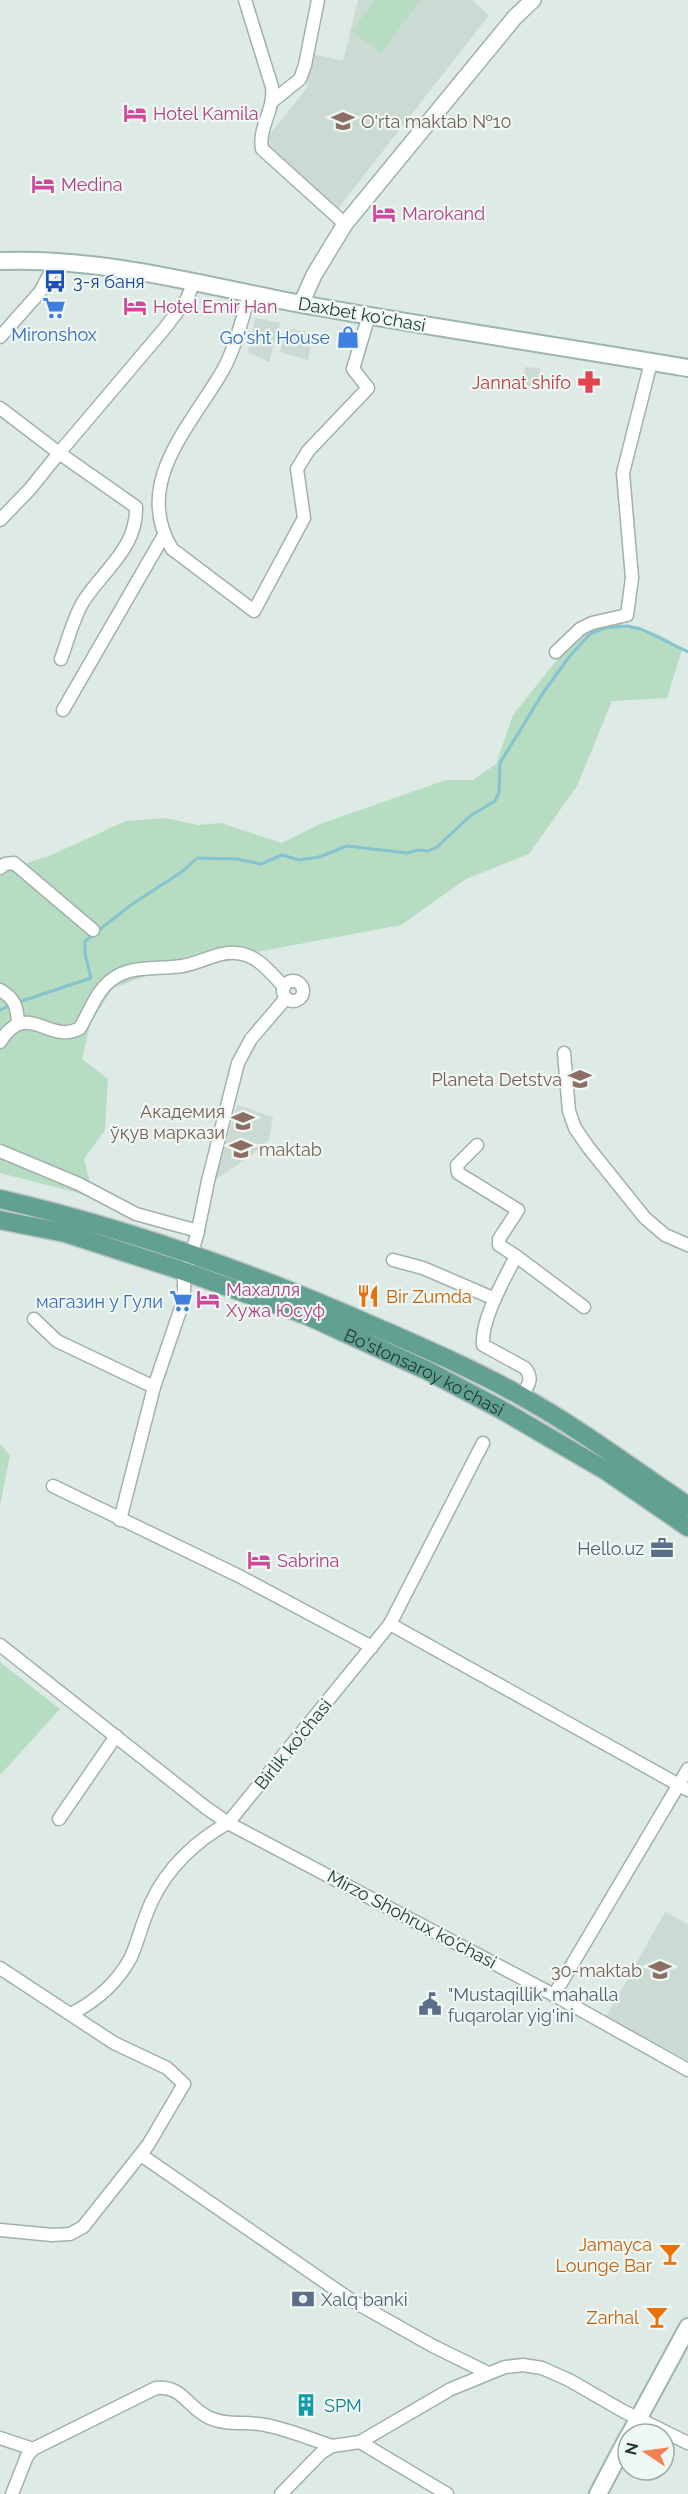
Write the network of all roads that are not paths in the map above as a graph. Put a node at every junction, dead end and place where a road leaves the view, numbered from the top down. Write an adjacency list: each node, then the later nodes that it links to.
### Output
1 (245, 0): 4 (street)
2 (318, 0): 4 (street)
3 (533, 0): 5 (street)
4 (274, 100): 5 (street)
5 (345, 224): 10 (street)
6 (0, 261): 7 (main road, Daxbet ko'chasi)
7 (55, 264): 8 (main road, Daxbet ko'chasi); 12 (street)
8 (194, 281): 9 (main road, Daxbet ko'chasi); 16 (street)
9 (250, 292): 10 (main road, Daxbet ko'chasi); 18 (street)
10 (301, 304): 11 (main road, Daxbet ko'chasi)
11 (369, 315): 13 (main road, Daxbet ko'chasi); 18 (street)
12 (0, 337)
13 (651, 362): 14 (main road, Daxbet ko'chasi); 19 (street)
14 (688, 369)
15 (0, 408): 16 (street)
16 (59, 453): 17 (street); 20 (street)
17 (0, 520)
18 (162, 532): 21 (street)
19 (556, 652)
20 (61, 659)
21 (63, 710)
22 (0, 868): 23 (street)
23 (93, 930)
24 (0, 990): 25 (street)
25 (18, 1023): 26 (street); 32 (street)
26 (0, 1042)
27 (564, 1053): 33 (street)
28 (477, 1145): 35 (street)
29 (0, 1151): 32 (street)
30 (0, 1199): 34 (main road, Bo'stonsaroy ko'chasi)
31 (0, 1220): 37 (main road, Bo'stonsaroy ko'chasi)
32 (198, 1231): 34 (street)
33 (688, 1245)
34 (192, 1253): 37 (street); 42 (main road, Bo'stonsaroy ko'chasi)
35 (516, 1256): 38 (street); 39 (street)
36 (393, 1260): 38 (street)
37 (186, 1272): 41 (street); 47 (main road, Bo'stonsaroy ko'chasi)
38 (495, 1299): 42 (street)
39 (584, 1307)
40 (34, 1319): 41 (street)
41 (154, 1387): 46 (street)
42 (522, 1396): 45 (main road, Bo'stonsaroy ko'chasi)
43 (483, 1443): 48 (street, Birlik ko'chasi)
44 (53, 1486): 46 (street)
45 (688, 1506)
46 (120, 1520): 50 (street)
47 (688, 1527)
48 (390, 1624): 50 (street, Birlik ko'chasi); 53 (street)
49 (0, 1645): 51 (street, Mirzo Shohrux ko'chasi)
50 (372, 1647): 55 (street, Birlik ko'chasi)
51 (116, 1736): 54 (street); 55 (street, Mirzo Shohrux ko'chasi)
52 (688, 1769): 53 (street)
53 (683, 1788): 57 (street)
54 (59, 1819)
55 (228, 1823): 57 (street, Mirzo Shohrux ko'chasi); 58 (street, Birlik ko'chasi)
56 (0, 1968): 58 (street)
57 (554, 1995): 59 (street, Mirzo Shohrux ko'chasi)
58 (71, 2014): 60 (street)
59 (688, 2070)
60 (141, 2155): 61 (street); 63 (street)
61 (0, 2230)
62 (688, 2327): 64 (main road)
63 (488, 2373): 64 (street); 67 (street)
64 (638, 2418): 65 (main road); 68 (street)
65 (636, 2422)
66 (0, 2438): 70 (street)
67 (360, 2442): 69 (street); 74 (street)
68 (688, 2443)
69 (332, 2446): 70 (street); 73 (street)
70 (33, 2449): 72 (street)
71 (616, 2460): 75 (main road)
72 (12, 2494)
73 (281, 2494)
74 (447, 2494)
75 (598, 2494)

